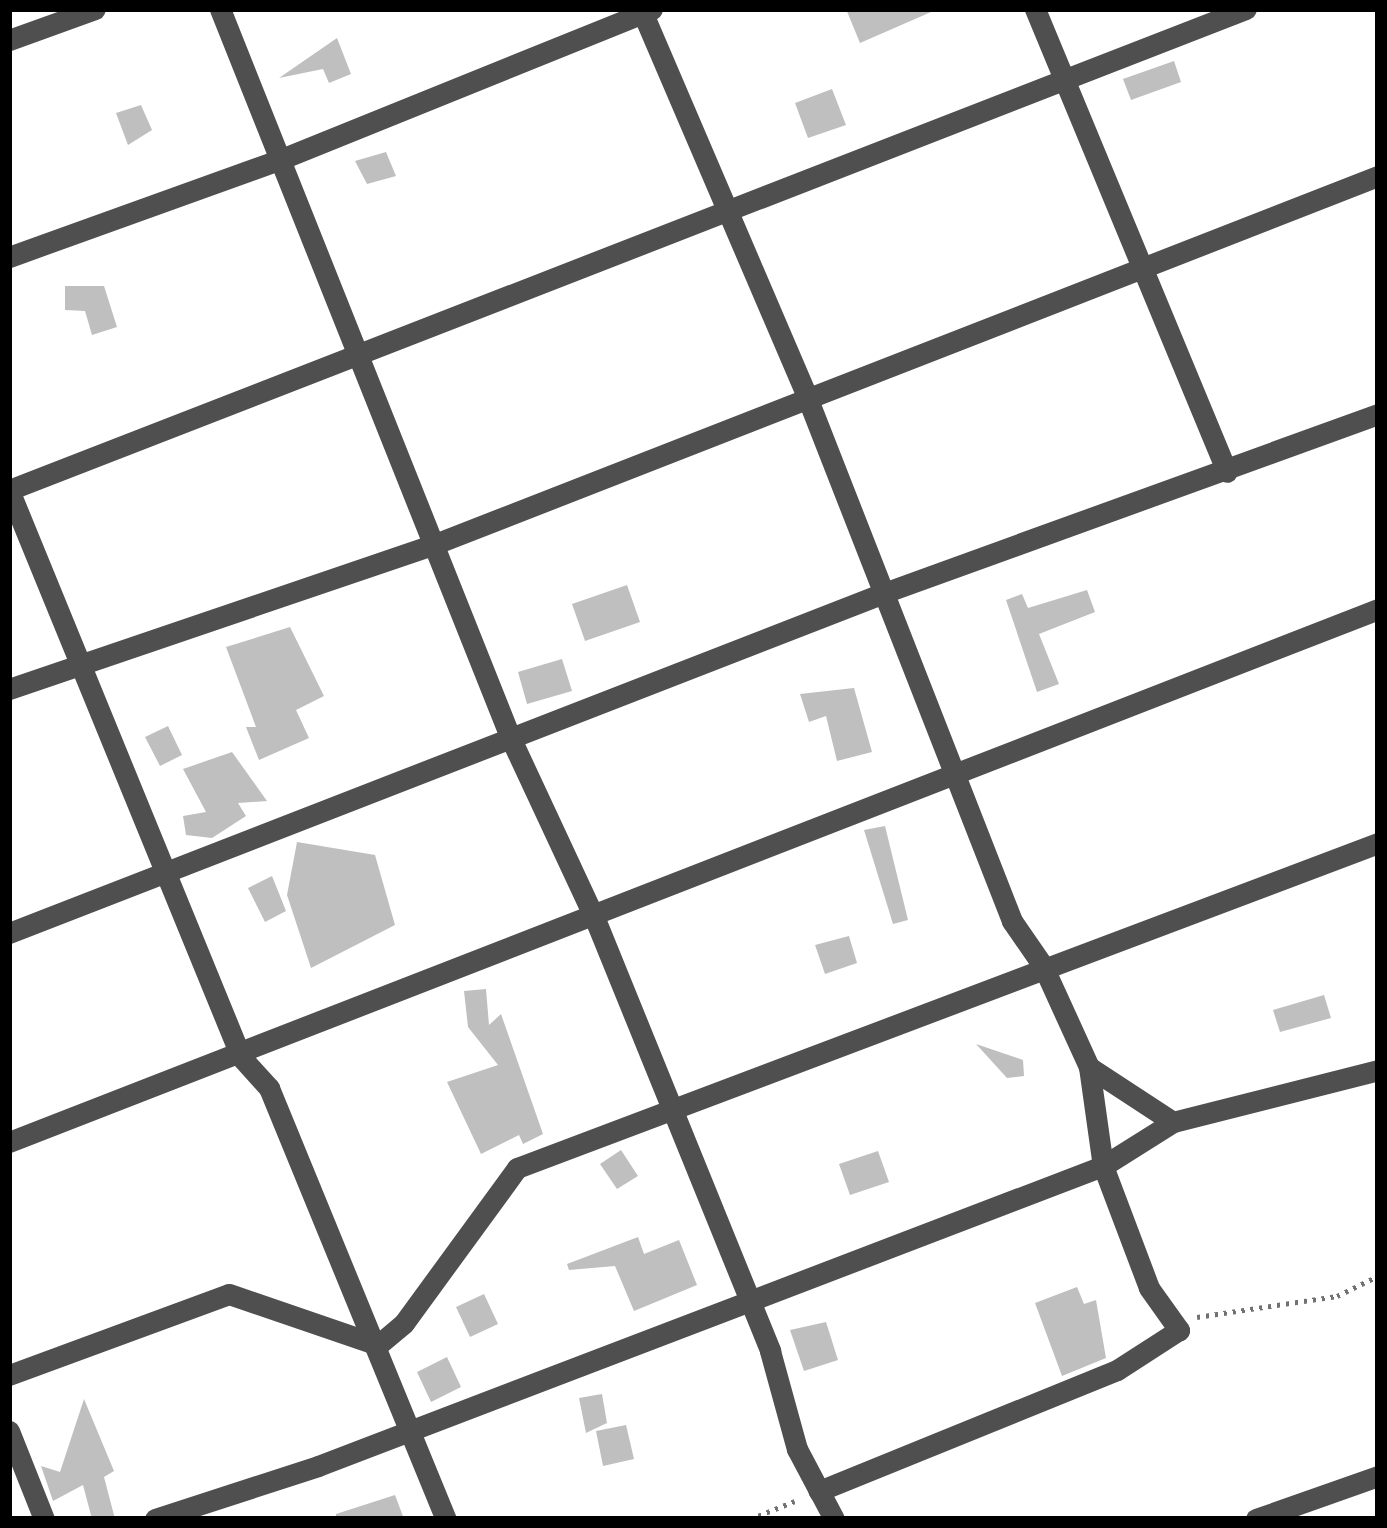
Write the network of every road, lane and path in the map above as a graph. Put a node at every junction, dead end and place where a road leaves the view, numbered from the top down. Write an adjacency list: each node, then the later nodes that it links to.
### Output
1 (95, 9): 6 (street)
2 (220, 9): 8 (street)
3 (1035, 9): 7 (street)
4 (1246, 9): 7 (street)
5 (645, 10): 8 (street); 10 (street)
6 (9, 40)
7 (1063, 79): 10 (street); 12 (street)
8 (279, 160): 11 (street); 13 (street)
9 (1378, 176): 12 (street)
10 (723, 209): 13 (street); 14 (street)
11 (9, 257)
12 (1138, 269): 14 (street); 16 (street)
13 (362, 352): 17 (street); 18 (street)
14 (807, 397): 18 (street); 19 (street)
15 (1378, 414): 16 (street)
16 (1227, 472): 19 (street)
17 (9, 490): 21 (street)
18 (435, 544): 21 (street); 23 (street)
19 (881, 594): 23 (street); 24 (street)
20 (1378, 610): 24 (street)
21 (76, 662): 22 (street); 26 (street)
22 (9, 688)
23 (511, 739): 26 (street); 27 (street)
24 (952, 771): 27 (street); 29 (street)
25 (1378, 843): 29 (street)
26 (172, 873): 28 (street); 30 (street)
27 (595, 919): 30 (street); 33 (street)
28 (9, 932)
29 (1043, 966): 31 (street); 33 (street)
30 (241, 1057): 35 (street); 40 (street)
31 (1089, 1067): 34 (street); 36 (street)
32 (1378, 1070): 34 (street)
33 (671, 1108): 38 (street); 40 (street)
34 (1173, 1122): 36 (street)
35 (9, 1142)
36 (1103, 1166): 38 (street); 39 (street)
37 (1378, 1276): 39 (path)
38 (747, 1300): 42 (street); 45 (street)
39 (1179, 1330): 45 (street)
40 (378, 1345): 41 (street); 42 (street)
41 (9, 1375)
42 (415, 1429): 47 (street); 48 (street)
43 (9, 1431): 46 (street)
44 (1378, 1476): 51 (street)
45 (819, 1492): 49 (path); 50 (street)
46 (44, 1519)
47 (155, 1519)
48 (446, 1519)
49 (750, 1519)
50 (834, 1519)
51 (1256, 1519)

